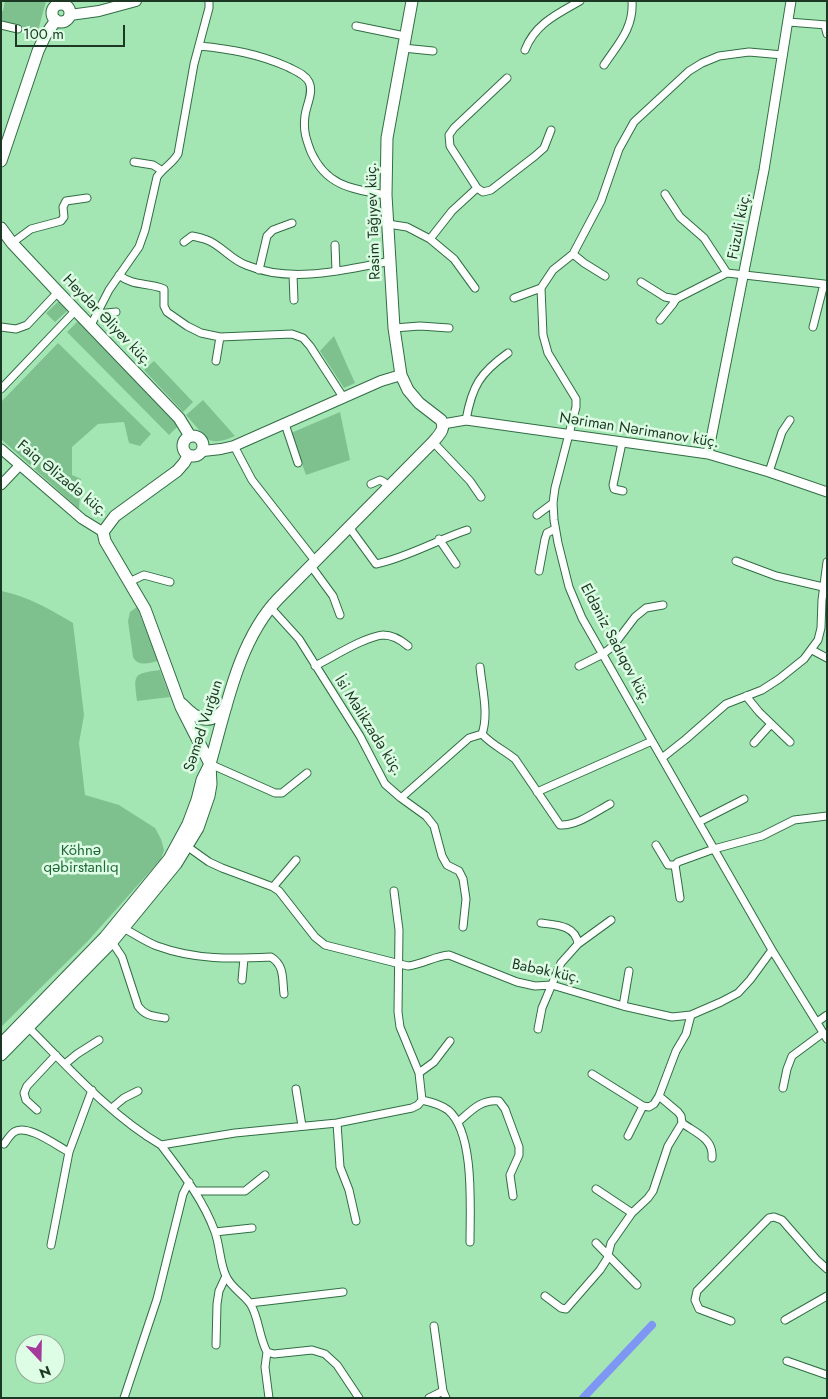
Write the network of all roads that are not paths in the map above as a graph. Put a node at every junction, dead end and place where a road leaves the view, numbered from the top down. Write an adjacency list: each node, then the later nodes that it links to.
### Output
1 (136, 1): 8 (main road)
2 (209, 1): 17 (street)
3 (412, 1): 16 (main road, Rasim Tağıyev küç.)
4 (580, 1): 19 (street)
5 (632, 1): 22 (street)
6 (791, 1): 10 (street, Füzuli küç.)
7 (62, 3): 8 (main road); 9 (main road)
8 (70, 15): 9 (main road)
9 (56, 20): 25 (main road)
10 (788, 22): 12 (street); 21 (street, Füzuli küç.)
11 (1, 25): 14 (street)
12 (826, 25): 15 (street)
13 (356, 26): 16 (street)
14 (18, 29)
15 (827, 34)
16 (405, 36): 18 (main road, Rasim Tağıyev küç.)
17 (199, 46): 27 (street); 30 (street)
18 (403, 48): 20 (street); 30 (main road, Rasim Tağıyev küç.)
19 (525, 50)
20 (433, 51)
21 (783, 55): 39 (street); 47 (street, Füzuli küç.)
22 (604, 65)
23 (507, 78): 28 (street)
24 (551, 130): 28 (street)
25 (1, 161)
26 (134, 162): 27 (street)
27 (161, 170): 44 (street)
28 (477, 188): 35 (street)
29 (665, 194): 43 (street)
30 (386, 195): 33 (main road, Rasim Tağıyev küç.)
31 (86, 198): 37 (street)
32 (292, 223): 41 (street)
33 (388, 224): 35 (street); 40 (main road, Rasim Tağıyev küç.)
34 (1, 228): 37 (main road, Heydər Əliyev küç.)
35 (430, 240): 49 (street)
36 (184, 242): 41 (street)
37 (12, 243): 51 (main road, Heydər Əliyev küç.)
38 (335, 245): 42 (street)
39 (573, 254): 46 (street); 50 (street)
40 (391, 261): 42 (street); 62 (main road, Rasim Tağıyev küç.)
41 (259, 270): 45 (street)
42 (336, 271): 45 (street)
43 (727, 273): 47 (street); 53 (street)
44 (119, 275): 57 (street); 64 (street)
45 (293, 275): 54 (street)
46 (605, 276)
47 (744, 276): 61 (street); 81 (street, Füzuli küç.)
48 (641, 282): 53 (street)
49 (475, 288)
50 (540, 288): 52 (street); 74 (street, Eldəniz Sadıqov küç.)
51 (58, 292): 55 (main road, Heydər Əliyev küç.); 60 (street)
52 (514, 298)
53 (676, 299): 58 (street)
54 (294, 300)
55 (76, 310): 59 (main road, Heydər Əliyev küç.); 68 (street)
56 (116, 312): 57 (street)
57 (97, 314): 59 (street)
58 (660, 320)
59 (91, 325): 75 (main road, Heydər Əliyev küç.)
60 (1, 327)
61 (814, 327)
62 (394, 328): 63 (street); 67 (main road, Rasim Tağıyev küç.)
63 (449, 328)
64 (220, 336): 66 (street); 69 (street)
65 (508, 353): 70 (street)
66 (216, 361)
67 (401, 375): 69 (main road); 73 (main road, Rasim Tağıyev küç.)
68 (1, 389)
69 (343, 398): 72 (main road)
70 (466, 420): 73 (street, Nəriman Nərimanov küç.); 74 (street, Nəriman Nərimanov küç.)
71 (790, 420): 85 (street)
72 (284, 424): 78 (main road); 83 (street)
73 (443, 424): 76 (main road, Səməd Vurğun)
74 (569, 435): 77 (street, Nəriman Nərimanov küç.); 92 (street, Eldəniz Sadıqov küç.)
75 (190, 436): 80 (main road); 82 (main road)
76 (433, 442): 88 (main road, Səməd Vurğun); 91 (street)
77 (622, 443): 81 (street, Nəriman Nərimanov küç.); 89 (street)
78 (234, 446): 80 (main road); 101 (street)
79 (1, 449): 84 (street, Faiq Əlizadə küç.)
80 (203, 451): 82 (main road)
81 (708, 454): 85 (street, Nəriman Nərimanov küç.)
82 (188, 456): 97 (main road, Faiq Əlizadə küç.)
83 (298, 463)
84 (20, 466): 87 (street); 97 (street, Faiq Əlizadə küç.)
85 (769, 472): 90 (street, Nəriman Nərimanov küç.)
86 (371, 484): 88 (street)
87 (1, 485)
88 (388, 487): 94 (main road, Səməd Vurğun)
89 (623, 491)
90 (827, 492)
91 (481, 496)
92 (553, 503): 93 (street); 95 (street, Eldəniz Sadıqov küç.)
93 (537, 515)
94 (349, 527): 98 (street); 101 (main road, Səməd Vurğun)
95 (555, 528): 103 (street); 113 (street, Eldəniz Sadıqov küç.)
96 (467, 530): 98 (street)
97 (103, 532): 104 (main road, Faiq Əlizadə küç.)
98 (439, 540): 102 (street)
99 (736, 560): 106 (street)
100 (827, 562): 106 (street)
101 (314, 564): 109 (main road, Səməd Vurğun); 110 (street)
102 (456, 564)
103 (539, 571)
104 (129, 582): 105 (street); 119 (main road, Faiq Əlizadə küç.)
105 (170, 582)
106 (823, 587): 107 (street)
107 (824, 601): 112 (street)
108 (663, 605): 113 (street)
109 (270, 607): 115 (street, İsi Məlikzadə küç.); 120 (main road, Səməd Vurğun)
110 (340, 615)
111 (408, 646): 115 (street, İsi Məlikzadə küç.)
112 (812, 650): 114 (street); 118 (street)
113 (603, 654): 116 (street); 123 (street, Eldəniz Sadıqov küç.)
114 (827, 658)
115 (315, 666): 130 (street, İsi Məlikzadə küç.)
116 (579, 666)
117 (480, 667): 122 (street)
118 (746, 696): 121 (street); 126 (street)
119 (176, 697): 120 (main road); 127 (main road, Faiq Əlizadə küç.)
120 (227, 706): 127 (main road, Səməd Vurğun)
121 (771, 724): 124 (street); 125 (street)
122 (482, 734): 129 (street); 130 (street, İsi Məlikzadə küç.)
123 (652, 742): 126 (street, Eldəniz Sadıqov küç.); 129 (street)
124 (790, 742)
125 (754, 743)
126 (662, 758): 134 (street, Eldəniz Sadıqov küç.)
127 (210, 764): 128 (street); 136 (main road, Səməd Vurğun); 161 (main road, Səməd Vurğun)
128 (307, 772)
129 (537, 792): 132 (street)
130 (401, 798): 145 (street, İsi Məlikzadə küç.)
131 (744, 799): 134 (street)
132 (610, 804)
133 (827, 816): 137 (street)
134 (699, 822): 137 (street, Eldəniz Sadıqov küç.)
135 (656, 845): 139 (street)
136 (188, 847): 140 (street); 146 (main road, Səməd Vurğun)
137 (714, 849): 139 (street); 149 (street, Eldəniz Sadıqov küç.)
138 (296, 860): 140 (street)
139 (675, 865): 142 (street)
140 (273, 887): 151 (street, Babək küç.)
141 (394, 891): 151 (street)
142 (680, 898)
143 (611, 920): 148 (street)
144 (541, 923): 148 (street)
145 (463, 927)
146 (124, 928): 147 (main road, Səməd Vurğun); 150 (street)
147 (112, 942): 159 (street); 161 (main road, Səməd Vurğun)
148 (578, 944): 154 (street)
149 (772, 950): 157 (street, Babək küç.); 160 (street, Eldəniz Sadıqov küç.)
150 (244, 958): 153 (street); 155 (street)
151 (398, 963): 154 (street, Babək küç.); 170 (street)
152 (629, 971): 156 (street)
153 (242, 980)
154 (552, 986): 156 (street, Babək küç.); 162 (street)
155 (284, 994)
156 (623, 1006): 157 (street, Babək küç.)
157 (691, 1015): 176 (street)
158 (827, 1016): 160 (street)
159 (165, 1018)
160 (817, 1022): 163 (street, Eldəniz Sadıqov küç.)
161 (26, 1024): 166 (main road, Səməd Vurğun); 167 (main road, Səməd Vurğun); 168 (street)
162 (538, 1029)
163 (825, 1036): 172 (street)
164 (100, 1040): 169 (street)
165 (450, 1041): 170 (street)
166 (1, 1044)
167 (1, 1055)
168 (56, 1055): 169 (street); 180 (street)
169 (65, 1064): 174 (street)
170 (419, 1073): 177 (street)
171 (592, 1074): 178 (street)
172 (783, 1088)
173 (296, 1089): 184 (street)
174 (92, 1090): 179 (street); 188 (street)
175 (138, 1091): 179 (street)
176 (659, 1096): 178 (street); 183 (street)
177 (422, 1100): 181 (street); 182 (street)
178 (643, 1106): 185 (street)
179 (112, 1108): 187 (street)
180 (36, 1110)
181 (458, 1122): 194 (street); 199 (street)
182 (337, 1123): 184 (street); 196 (street)
183 (682, 1124): 189 (street); 195 (street)
184 (302, 1126): 187 (street)
185 (628, 1136)
186 (4, 1144): 188 (street)
187 (161, 1145): 191 (street)
188 (69, 1152): 201 (street)
189 (712, 1158)
190 (265, 1175): 193 (street)
191 (190, 1182): 193 (street); 218 (street)
192 (596, 1189): 195 (street)
193 (195, 1191): 198 (street)
194 (512, 1196)
195 (632, 1213): 202 (street)
196 (356, 1221)
197 (252, 1228): 198 (street)
198 (215, 1232): 204 (street)
199 (470, 1242)
200 (596, 1242): 202 (street)
201 (50, 1245)
202 (608, 1255): 205 (street); 207 (street)
203 (827, 1269): 211 (street)
204 (226, 1276): 209 (street); 213 (street)
205 (637, 1285)
206 (343, 1292): 209 (street)
207 (544, 1296)
208 (827, 1296): 210 (street)
209 (250, 1303): 214 (street)
210 (785, 1320)
211 (731, 1322)
212 (434, 1326): 217 (street)
213 (216, 1345)
214 (267, 1352): 219 (street); 220 (street)
215 (787, 1361): 216 (street)
216 (827, 1375)
217 (445, 1394): 221 (street)
218 (124, 1398)
219 (269, 1398)
220 (359, 1398)
221 (429, 1398)

